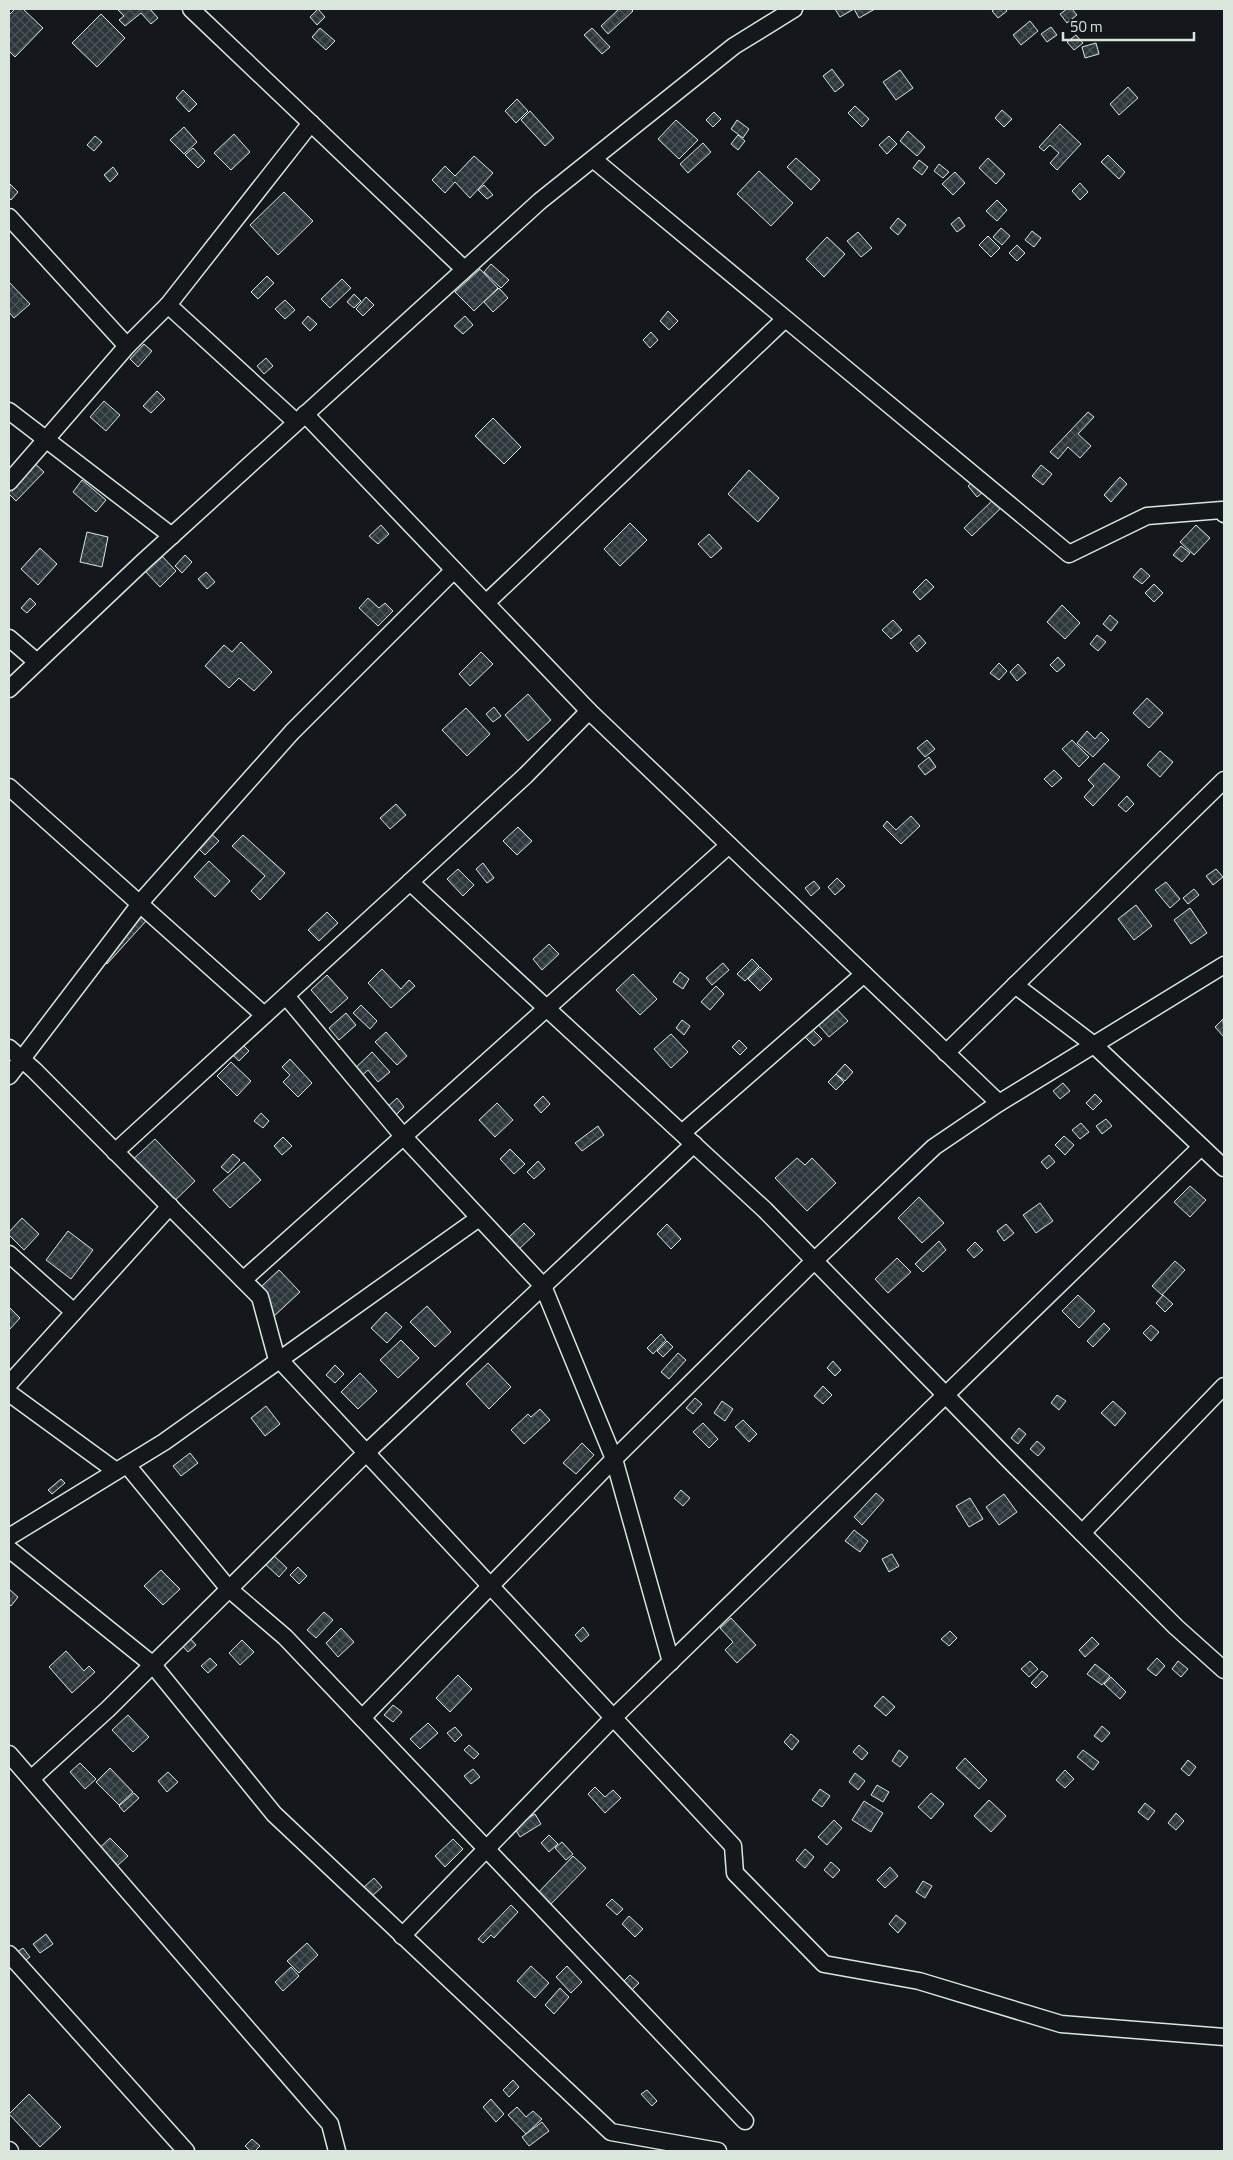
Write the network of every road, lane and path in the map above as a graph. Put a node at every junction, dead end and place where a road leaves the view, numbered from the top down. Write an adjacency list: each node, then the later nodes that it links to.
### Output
1 (191, 9): 3 (street)
2 (794, 9): 4 (street)
3 (311, 123): 6 (street); 7 (street)
4 (593, 158): 6 (street); 8 (street)
5 (9, 217): 9 (street)
6 (464, 269): 11 (street)
7 (168, 305): 9 (street); 11 (street)
8 (785, 318): 14 (street); 17 (street)
9 (127, 346): 12 (street)
10 (9, 411): 12 (street)
11 (301, 418): 15 (street); 16 (street)
12 (45, 440): 13 (street); 15 (street)
13 (9, 482)
14 (1224, 514)
15 (172, 536): 19 (street)
16 (454, 570): 17 (street); 26 (street)
17 (486, 603): 21 (street)
18 (9, 638): 19 (street)
19 (37, 662): 20 (street)
20 (9, 689)
21 (589, 712): 24 (street); 25 (street)
22 (1224, 780): 29 (street)
23 (9, 788): 26 (street)
24 (729, 845): 28 (street); 31 (street)
25 (410, 882): 30 (street); 31 (street)
26 (140, 904): 32 (street); 36 (street)
27 (1224, 965): 33 (street)
28 (864, 974): 35 (street); 40 (street)
29 (1015, 985): 33 (street); 35 (street)
30 (286, 996): 32 (street); 39 (street)
31 (546, 1008): 39 (street); 40 (street)
32 (264, 1015): 42 (street)
33 (1094, 1045): 38 (street); 41 (street)
34 (9, 1048): 36 (street)
35 (946, 1052): 38 (street)
36 (22, 1060): 37 (street); 42 (street)
37 (9, 1076)
38 (999, 1103): 47 (street)
39 (403, 1136): 45 (street); 48 (street)
40 (688, 1138): 47 (street); 49 (street)
41 (1202, 1147): 43 (street); 55 (street)
42 (115, 1152): 44 (street)
43 (1224, 1168)
44 (170, 1206): 48 (street); 50 (street)
45 (479, 1218): 49 (street); 51 (street)
46 (9, 1254): 50 (street)
47 (814, 1260): 55 (street); 57 (street)
48 (243, 1280): 51 (street)
49 (543, 1286): 56 (street); 57 (street)
50 (74, 1312): 52 (street)
51 (279, 1360): 56 (street); 58 (street)
52 (9, 1384)
53 (1224, 1386): 59 (street)
54 (9, 1393): 58 (street)
55 (946, 1396): 59 (street); 64 (street)
56 (366, 1453): 62 (street); 63 (street)
57 (614, 1459): 62 (street); 64 (street)
58 (122, 1468): 60 (street); 63 (street)
59 (1082, 1533): 66 (street)
60 (9, 1537)
61 (9, 1549): 65 (street)
62 (490, 1586): 67 (street); 68 (street)
63 (229, 1589): 65 (street); 67 (street)
64 (671, 1662): 68 (street)
65 (153, 1665): 70 (street); 72 (street)
66 (1224, 1670)
67 (362, 1718): 71 (street)
68 (613, 1718): 71 (street); 74 (street)
69 (9, 1754): 70 (street)
70 (31, 1779): 77 (street)
71 (486, 1849): 72 (street); 75 (street)
72 (402, 1936): 78 (street)
73 (9, 1954): 76 (street)
74 (1224, 2036)
75 (745, 2121)
76 (186, 2151)
77 (337, 2151)
78 (718, 2151)

